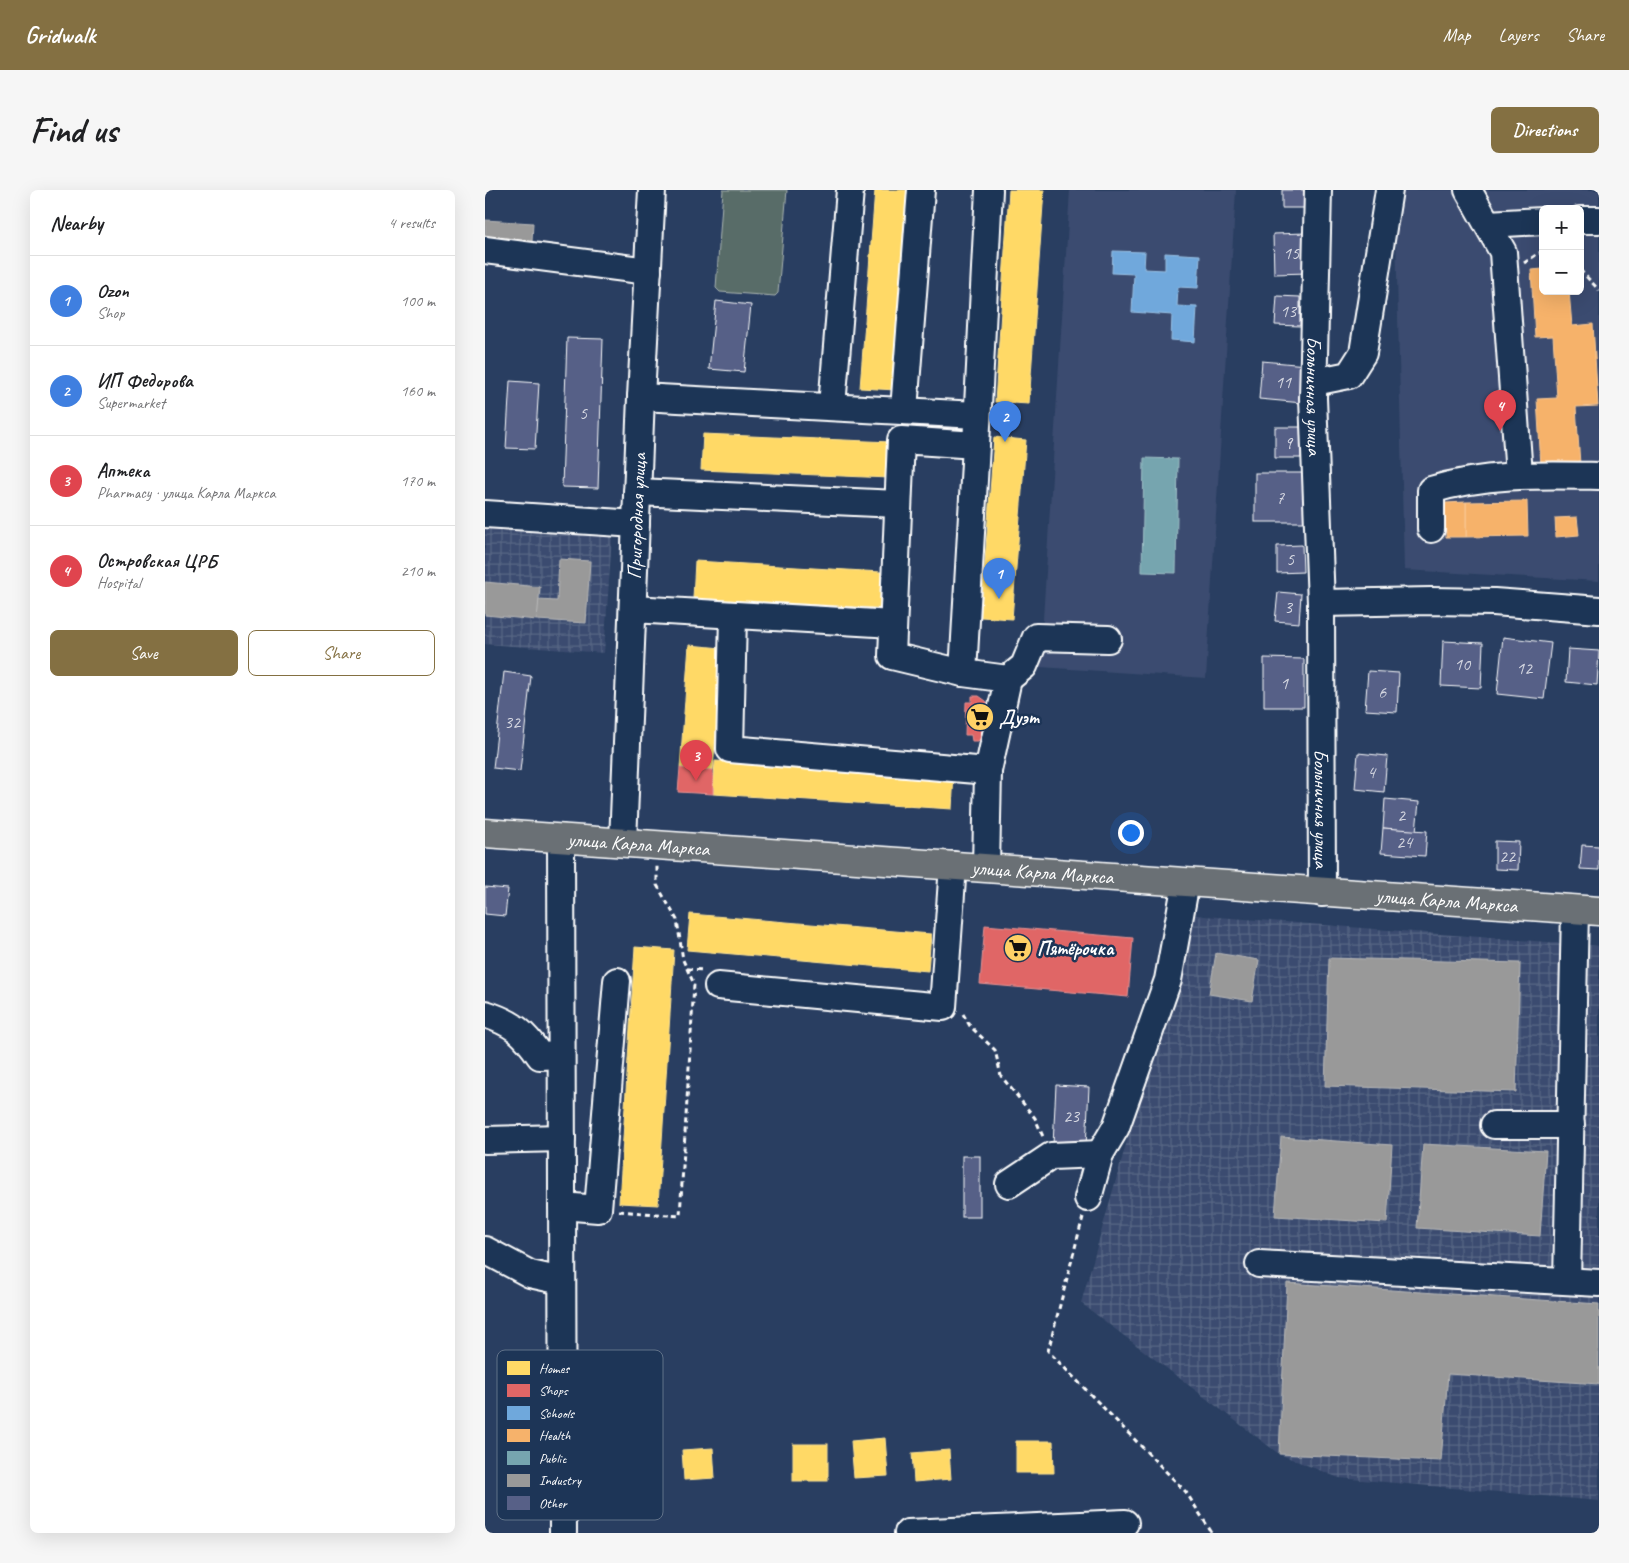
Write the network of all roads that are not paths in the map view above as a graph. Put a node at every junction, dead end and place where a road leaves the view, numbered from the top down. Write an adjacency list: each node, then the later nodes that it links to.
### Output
1 (652, 190): 11 (street, Пригородная улица)
2 (850, 190): 14 (street)
3 (921, 190): 15 (street)
4 (989, 190): 16 (street)
5 (1317, 190): 12 (street, Больничная улица)
6 (1389, 190): 12 (street)
7 (1467, 190): 9 (street)
8 (1539, 221): 9 (street)
9 (1488, 224): 18 (street)
10 (485, 250): 11 (street)
11 (648, 271): 13 (street, Пригородная улица)
12 (1313, 382): 25 (street, Больничная улица)
13 (641, 397): 14 (street); 20 (street, Пригородная улица)
14 (832, 406): 15 (street)
15 (904, 410): 16 (street)
16 (977, 415): 17 (street)
17 (976, 445): 21 (street); 31 (street)
18 (1519, 475): 19 (street); 24 (street)
19 (1599, 476)
20 (637, 492): 21 (street); 23 (street, Пригородная улица)
21 (898, 504): 29 (street)
22 (485, 514): 23 (street)
23 (636, 524): 26 (street, Пригородная улица)
24 (1431, 529)
25 (1321, 603): 27 (street); 40 (street, Больничная улица)
26 (633, 609): 28 (street); 36 (street, Пригородная улица)
27 (1599, 610)
28 (733, 615): 29 (street); 33 (street)
29 (893, 624): 31 (street)
30 (1108, 639): 32 (street)
31 (963, 673): 32 (street)
32 (1008, 679): 33 (street)
33 (988, 771): 38 (street)
34 (485, 833): 35 (main road, улица Карла Маркса)
35 (561, 838): 36 (main road, улица Карла Маркса); 45 (street)
36 (623, 842): 37 (main road, улица Карла Маркса)
37 (953, 865): 38 (main road, улица Карла Маркса); 43 (street)
38 (985, 868): 39 (main road, улица Карла Маркса)
39 (1186, 882): 40 (main road, улица Карла Маркса); 50 (street)
40 (1322, 893): 41 (main road, улица Карла Маркса)
41 (1587, 910): 47 (street)
42 (617, 982): 53 (street)
43 (718, 986)
44 (485, 1014): 45 (street)
45 (561, 1055): 48 (street)
46 (1494, 1125): 47 (street)
47 (1571, 1125): 57 (street)
48 (562, 1138): 49 (street); 53 (street)
49 (485, 1140)
50 (1100, 1154): 51 (street); 52 (street)
51 (1009, 1184)
52 (1088, 1198)
53 (562, 1206): 56 (street)
54 (485, 1250): 56 (street)
55 (1259, 1264): 57 (street)
56 (562, 1281): 59 (street)
57 (1567, 1281): 58 (street)
58 (1599, 1283)
59 (562, 1350)
60 (563, 1520): 62 (street)
61 (1125, 1523): 63 (street)
62 (563, 1533)
63 (908, 1533)

